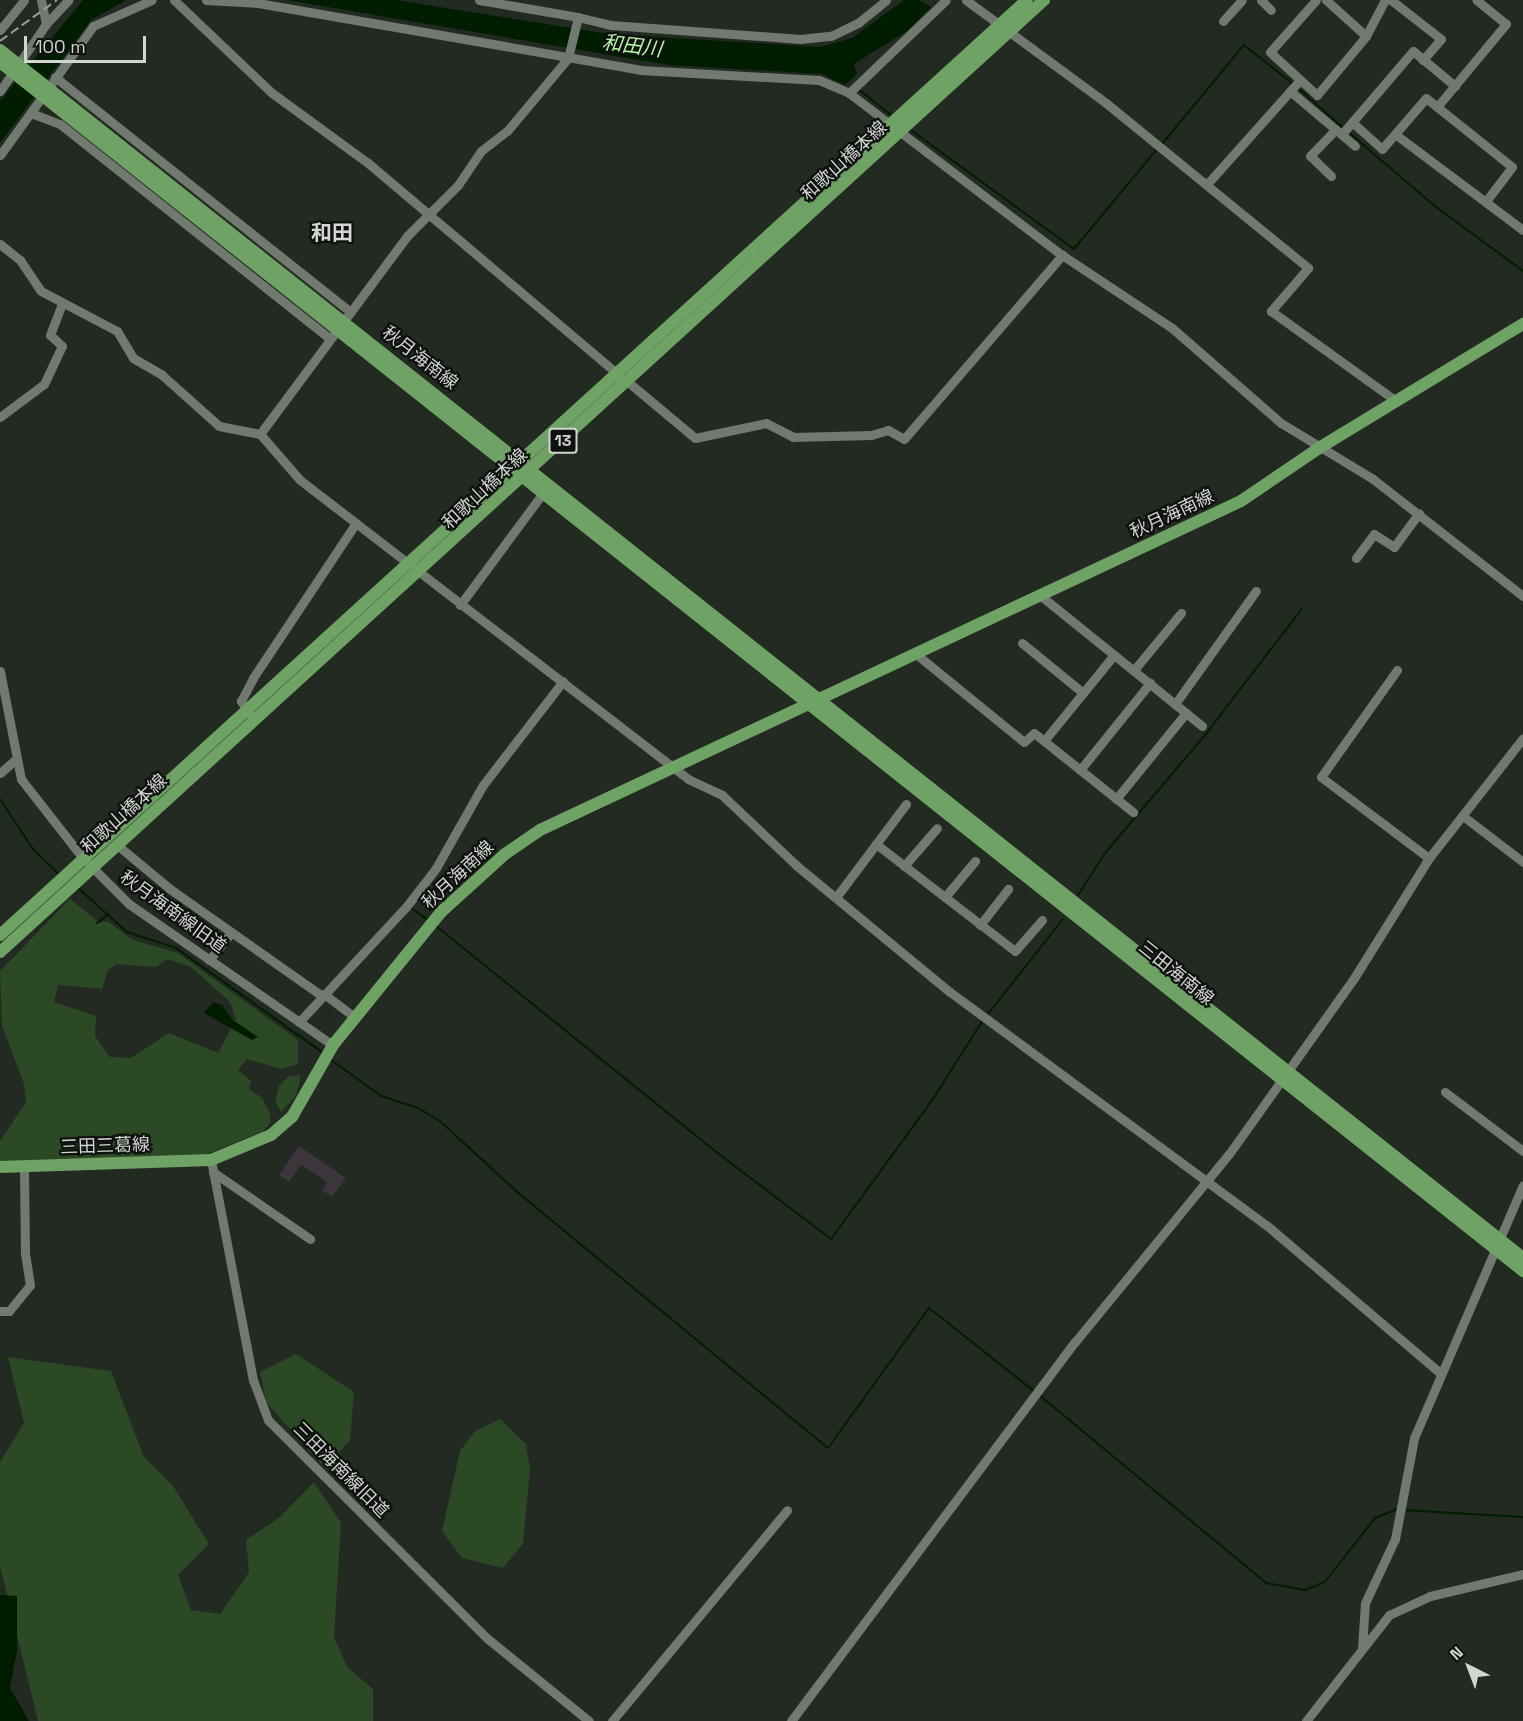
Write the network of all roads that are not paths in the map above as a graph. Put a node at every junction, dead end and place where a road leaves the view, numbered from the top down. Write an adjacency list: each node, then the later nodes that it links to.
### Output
1 (24, 0): 25 (street)
2 (41, 0): 23 (street)
3 (68, 0): 23 (street)
4 (152, 0): 31 (street)
5 (174, 0): 49 (street)
6 (206, 0): 28 (street)
7 (479, 0): 21 (street)
8 (886, 0): 21 (street)
9 (946, 0): 36 (street)
10 (966, 0): 24 (street)
11 (1027, 0): 24 (main road, 和歌山橋本線 / 13)
12 (1044, 0): 24 (main road, 和歌山橋本線 / 13)
13 (1242, 0): 22 (street)
14 (1261, 0): 20 (street)
15 (1316, 0): 32 (street)
16 (1326, 0): 26 (street)
17 (1385, 0): 26 (street)
18 (1391, 0): 29 (street)
19 (1476, 0): 33 (street)
20 (1271, 10)
21 (577, 19): 28 (street)
22 (1223, 21)
23 (46, 24): 34 (street)
24 (1006, 29): 40 (main road, 和歌山橋本線 / 13); 46 (street)
25 (0, 30)
26 (1366, 36): 32 (street)
27 (0, 50): 47 (main road, 秋月海南線)
28 (568, 58): 36 (street); 49 (street)
29 (1423, 60): 33 (street); 39 (street)
30 (0, 62): 47 (main road, 秋月海南線)
31 (54, 77): 38 (street); 54 (street)
32 (1300, 80): 35 (street)
33 (1455, 86): 37 (street)
34 (0, 91)
35 (1290, 91): 41 (street); 46 (street)
36 (849, 93): 40 (street)
37 (1437, 107): 42 (street); 48 (street)
38 (31, 113): 44 (street); 54 (street)
39 (1352, 122): 41 (street); 42 (street)
40 (897, 129): 52 (street); 56 (main road, 和歌山橋本線 / 13)
41 (1339, 132): 43 (street); 45 (street)
42 (1395, 134): 48 (street)
43 (1355, 146)
44 (0, 155)
45 (1331, 176)
46 (1208, 183): 57 (street)
47 (182, 201): 54 (main road, 秋月海南線)
48 (1486, 201): 50 (street)
49 (430, 214): 54 (street); 56 (street)
50 (1523, 230)
51 (0, 244): 53 (street)
52 (1062, 255): 56 (street); 60 (street)
53 (62, 303): 58 (street); 59 (street)
54 (338, 324): 59 (street); 61 (main road, 秋月海南線); 63 (main road, 秋月海南線)
55 (1523, 324): 57 (main road, 秋月海南線)
56 (624, 378): 61 (main road, 和歌山橋本線 / 13); 62 (main road, 和歌山橋本線 / 13)
57 (1395, 400): 60 (main road, 秋月海南線)
58 (0, 417)
59 (260, 434): 67 (street)
60 (1319, 448): 66 (street); 72 (main road, 秋月海南線)
61 (522, 460): 62 (main road, 秋月海南線); 63 (main road, 和歌山橋本線 / 13)
62 (532, 469): 64 (main road, 和歌山橋本線 / 13); 85 (main road, 秋月海南線)
63 (511, 470): 64 (main road, 秋月海南線); 69 (main road, 和歌山橋本線 / 13)
64 (522, 479): 65 (main road, 秋月海南線); 70 (main road, 和歌山橋本線 / 13)
65 (542, 494): 74 (street); 85 (main road, 秋月海南線)
66 (1419, 513): 68 (street); 73 (street)
67 (356, 523): 69 (street); 88 (street)
68 (1356, 558)
69 (410, 565): 70 (street); 88 (main road, 和歌山橋本線 / 13)
70 (420, 573): 74 (street); 88 (main road, 和歌山橋本線 / 13)
71 (1256, 591): 86 (street)
72 (1041, 596): 77 (main road, 秋月海南線); 78 (street)
73 (1523, 596)
74 (460, 605): 82 (street)
75 (1181, 613): 79 (street)
76 (1022, 643): 84 (street)
77 (916, 654): 85 (main road, 秋月海南線); 91 (street)
78 (1113, 656): 79 (street); 84 (street)
79 (1134, 670): 83 (street)
80 (1397, 670): 103 (street)
81 (0, 671): 92 (street, 秋月海南線旧道)
82 (563, 681): 93 (street); 117 (street)
83 (1150, 683): 86 (street); 94 (street)
84 (1083, 693): 91 (street)
85 (810, 701): 93 (main road, 秋月海南線); 121 (main road, 三田海南線)
86 (1175, 704): 87 (street)
87 (1186, 713): 89 (street); 96 (street)
88 (251, 716): 101 (main road, 和歌山橋本線 / 13); 105 (main road, 和歌山橋本線 / 13)
89 (1202, 726)
90 (1523, 738): 99 (street)
91 (1044, 741): 94 (street)
92 (15, 760): 95 (street); 105 (street, 秋月海南線旧道)
93 (675, 765): 109 (street); 118 (main road, 秋月海南線)
94 (1080, 770): 96 (street)
95 (0, 772)
96 (1116, 799): 98 (street)
97 (906, 804): 102 (street)
98 (1133, 812)
99 (1463, 816): 103 (street); 106 (street)
100 (937, 828): 107 (street)
101 (116, 844): 105 (main road, 和歌山橋本線 / 13); 113 (street)
102 (876, 844): 107 (street); 109 (street)
103 (1429, 858): 121 (street)
104 (975, 861): 110 (street)
105 (87, 862): 114 (main road, 和歌山橋本線 / 13); 115 (main road, 和歌山橋本線 / 13); 116 (street, 秋月海南線旧道)
106 (1523, 862)
107 (904, 866): 110 (street)
108 (1008, 889): 112 (street)
109 (837, 896): 127 (street)
110 (945, 897): 112 (street)
111 (1042, 920): 112 (street)
112 (980, 925)
113 (231, 934): 116 (street); 117 (street)
114 (0, 935)
115 (0, 952)
116 (209, 960): 119 (street, 秋月海南線旧道)
117 (323, 995): 118 (street); 119 (street)
118 (355, 1017): 120 (main road, 秋月海南線)
119 (299, 1022): 120 (street, 秋月海南線旧道)
120 (328, 1052): 125 (main road, 秋月海南線)
121 (1285, 1076): 127 (street); 130 (main road, 三田海南線)
122 (1445, 1092): 123 (street)
123 (1523, 1151)
124 (24, 1166): 125 (main road, 三田三葛線); 126 (main road, 三田三葛線); 133 (street)
125 (212, 1166): 129 (street); 138 (street, 三田海南線旧道)
126 (0, 1167)
127 (1207, 1180): 134 (street); 140 (street)
128 (1523, 1185): 130 (street)
129 (310, 1239)
130 (1499, 1246): 131 (main road, 三田海南線); 132 (main road, 三田海南線); 134 (street)
131 (1523, 1258)
132 (1523, 1271)
133 (0, 1311)
134 (1439, 1372): 137 (street)
135 (787, 1509): 139 (street)
136 (1523, 1574): 137 (street)
137 (1362, 1648): 141 (street)
138 (589, 1721)
139 (612, 1721)
140 (791, 1721)
141 (1306, 1721)

